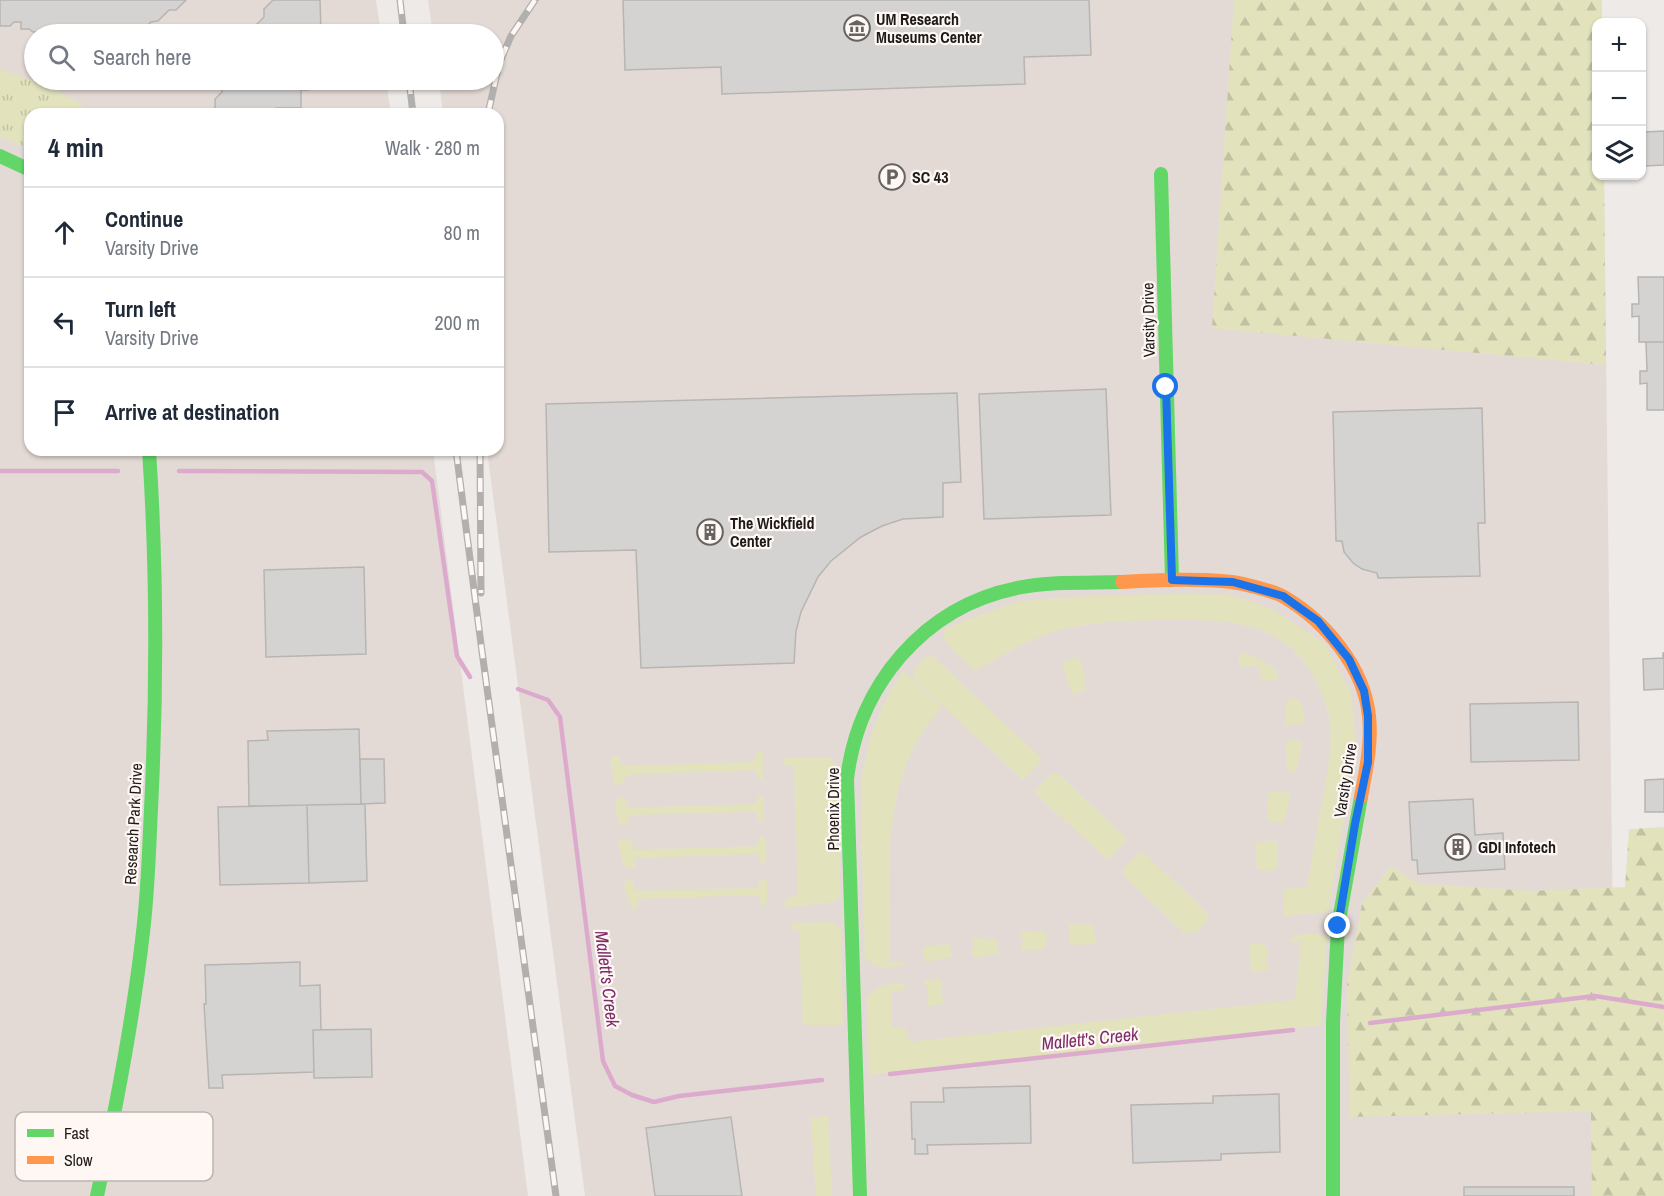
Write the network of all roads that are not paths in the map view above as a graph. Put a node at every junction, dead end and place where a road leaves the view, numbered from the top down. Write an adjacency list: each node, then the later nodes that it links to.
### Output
1 (0, 156): 2 (street)
2 (24, 167)
3 (1161, 174): 5 (street, Varsity Drive)
4 (149, 456): 6 (street, Research Park Drive)
5 (1172, 580): 9 (street, Phoenix Drive); 10 (street, Varsity Drive)
6 (114, 1112)
7 (100, 1181): 8 (street, Research Park Drive)
8 (97, 1196)
9 (860, 1196)
10 (1333, 1196)

